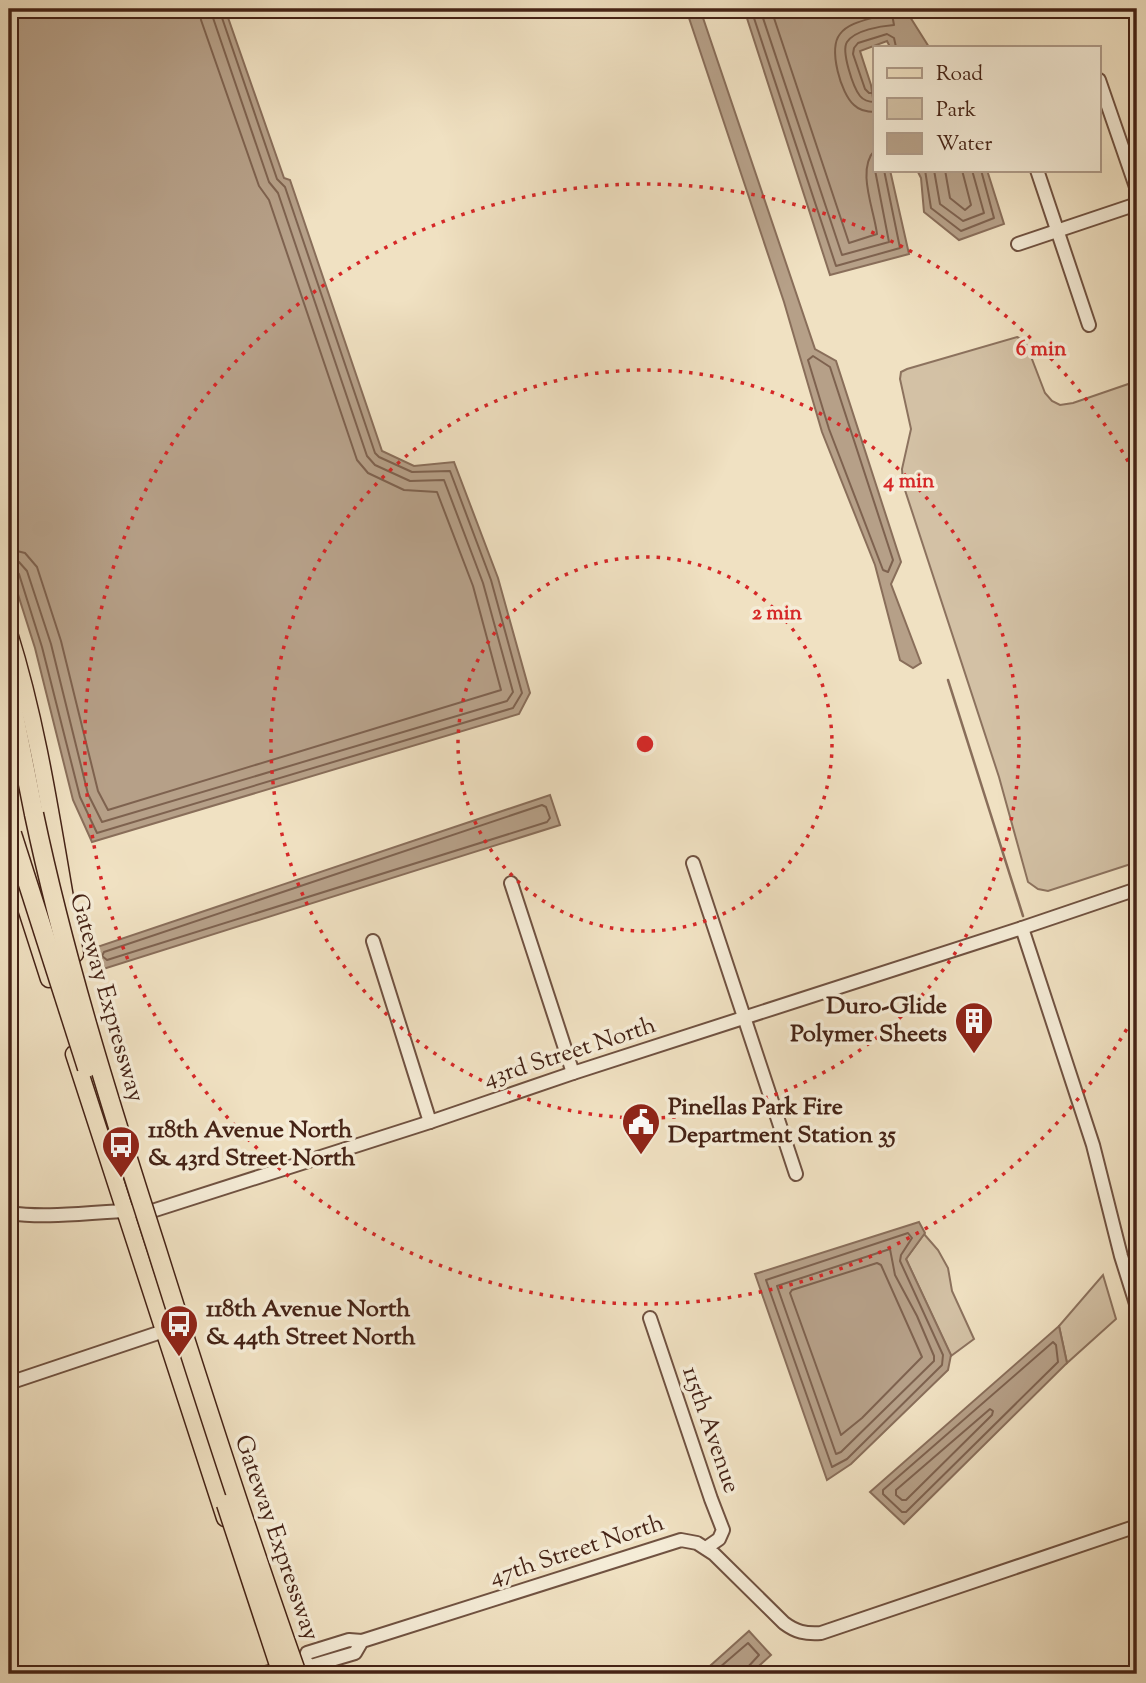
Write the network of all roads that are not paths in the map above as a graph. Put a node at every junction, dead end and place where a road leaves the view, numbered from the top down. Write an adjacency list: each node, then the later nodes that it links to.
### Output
1 (1100, 81): 3 (street)
2 (1038, 172): 5 (street)
3 (1137, 190)
4 (1137, 204): 5 (street)
5 (1058, 231): 6 (street); 7 (street)
6 (1018, 244)
7 (1089, 325)
8 (9, 633): 22 (main road)
9 (9, 688): 30 (highway, Gateway Expressway, bridge)
10 (10, 829): 31 (highway, Gateway Expressway, bridge)
11 (9, 855): 21 (main road)
12 (693, 863): 17 (street)
13 (511, 883): 18 (street)
14 (1137, 889): 15 (street, 43rd Street North)
15 (1022, 928): 17 (street, 43rd Street North); 24 (street)
16 (373, 941): 19 (street)
17 (744, 1018): 18 (street, 43rd Street North); 20 (street)
18 (573, 1073): 19 (street, 43rd Street North)
19 (430, 1122): 22 (street, 43rd Street North)
20 (796, 1174)
21 (125, 1210): 22 (street, 43rd Street North); 23 (street, 43rd Street North); 26 (main road)
22 (152, 1211): 30 (main road)
23 (9, 1213)
24 (1137, 1307)
25 (650, 1318): 29 (street, 115th Avenue)
26 (164, 1331): 27 (street); 31 (main road)
27 (9, 1383)
28 (1137, 1526): 29 (street)
29 (706, 1548): 30 (street, 47th Street North)
30 (300, 1668)
31 (273, 1673)

